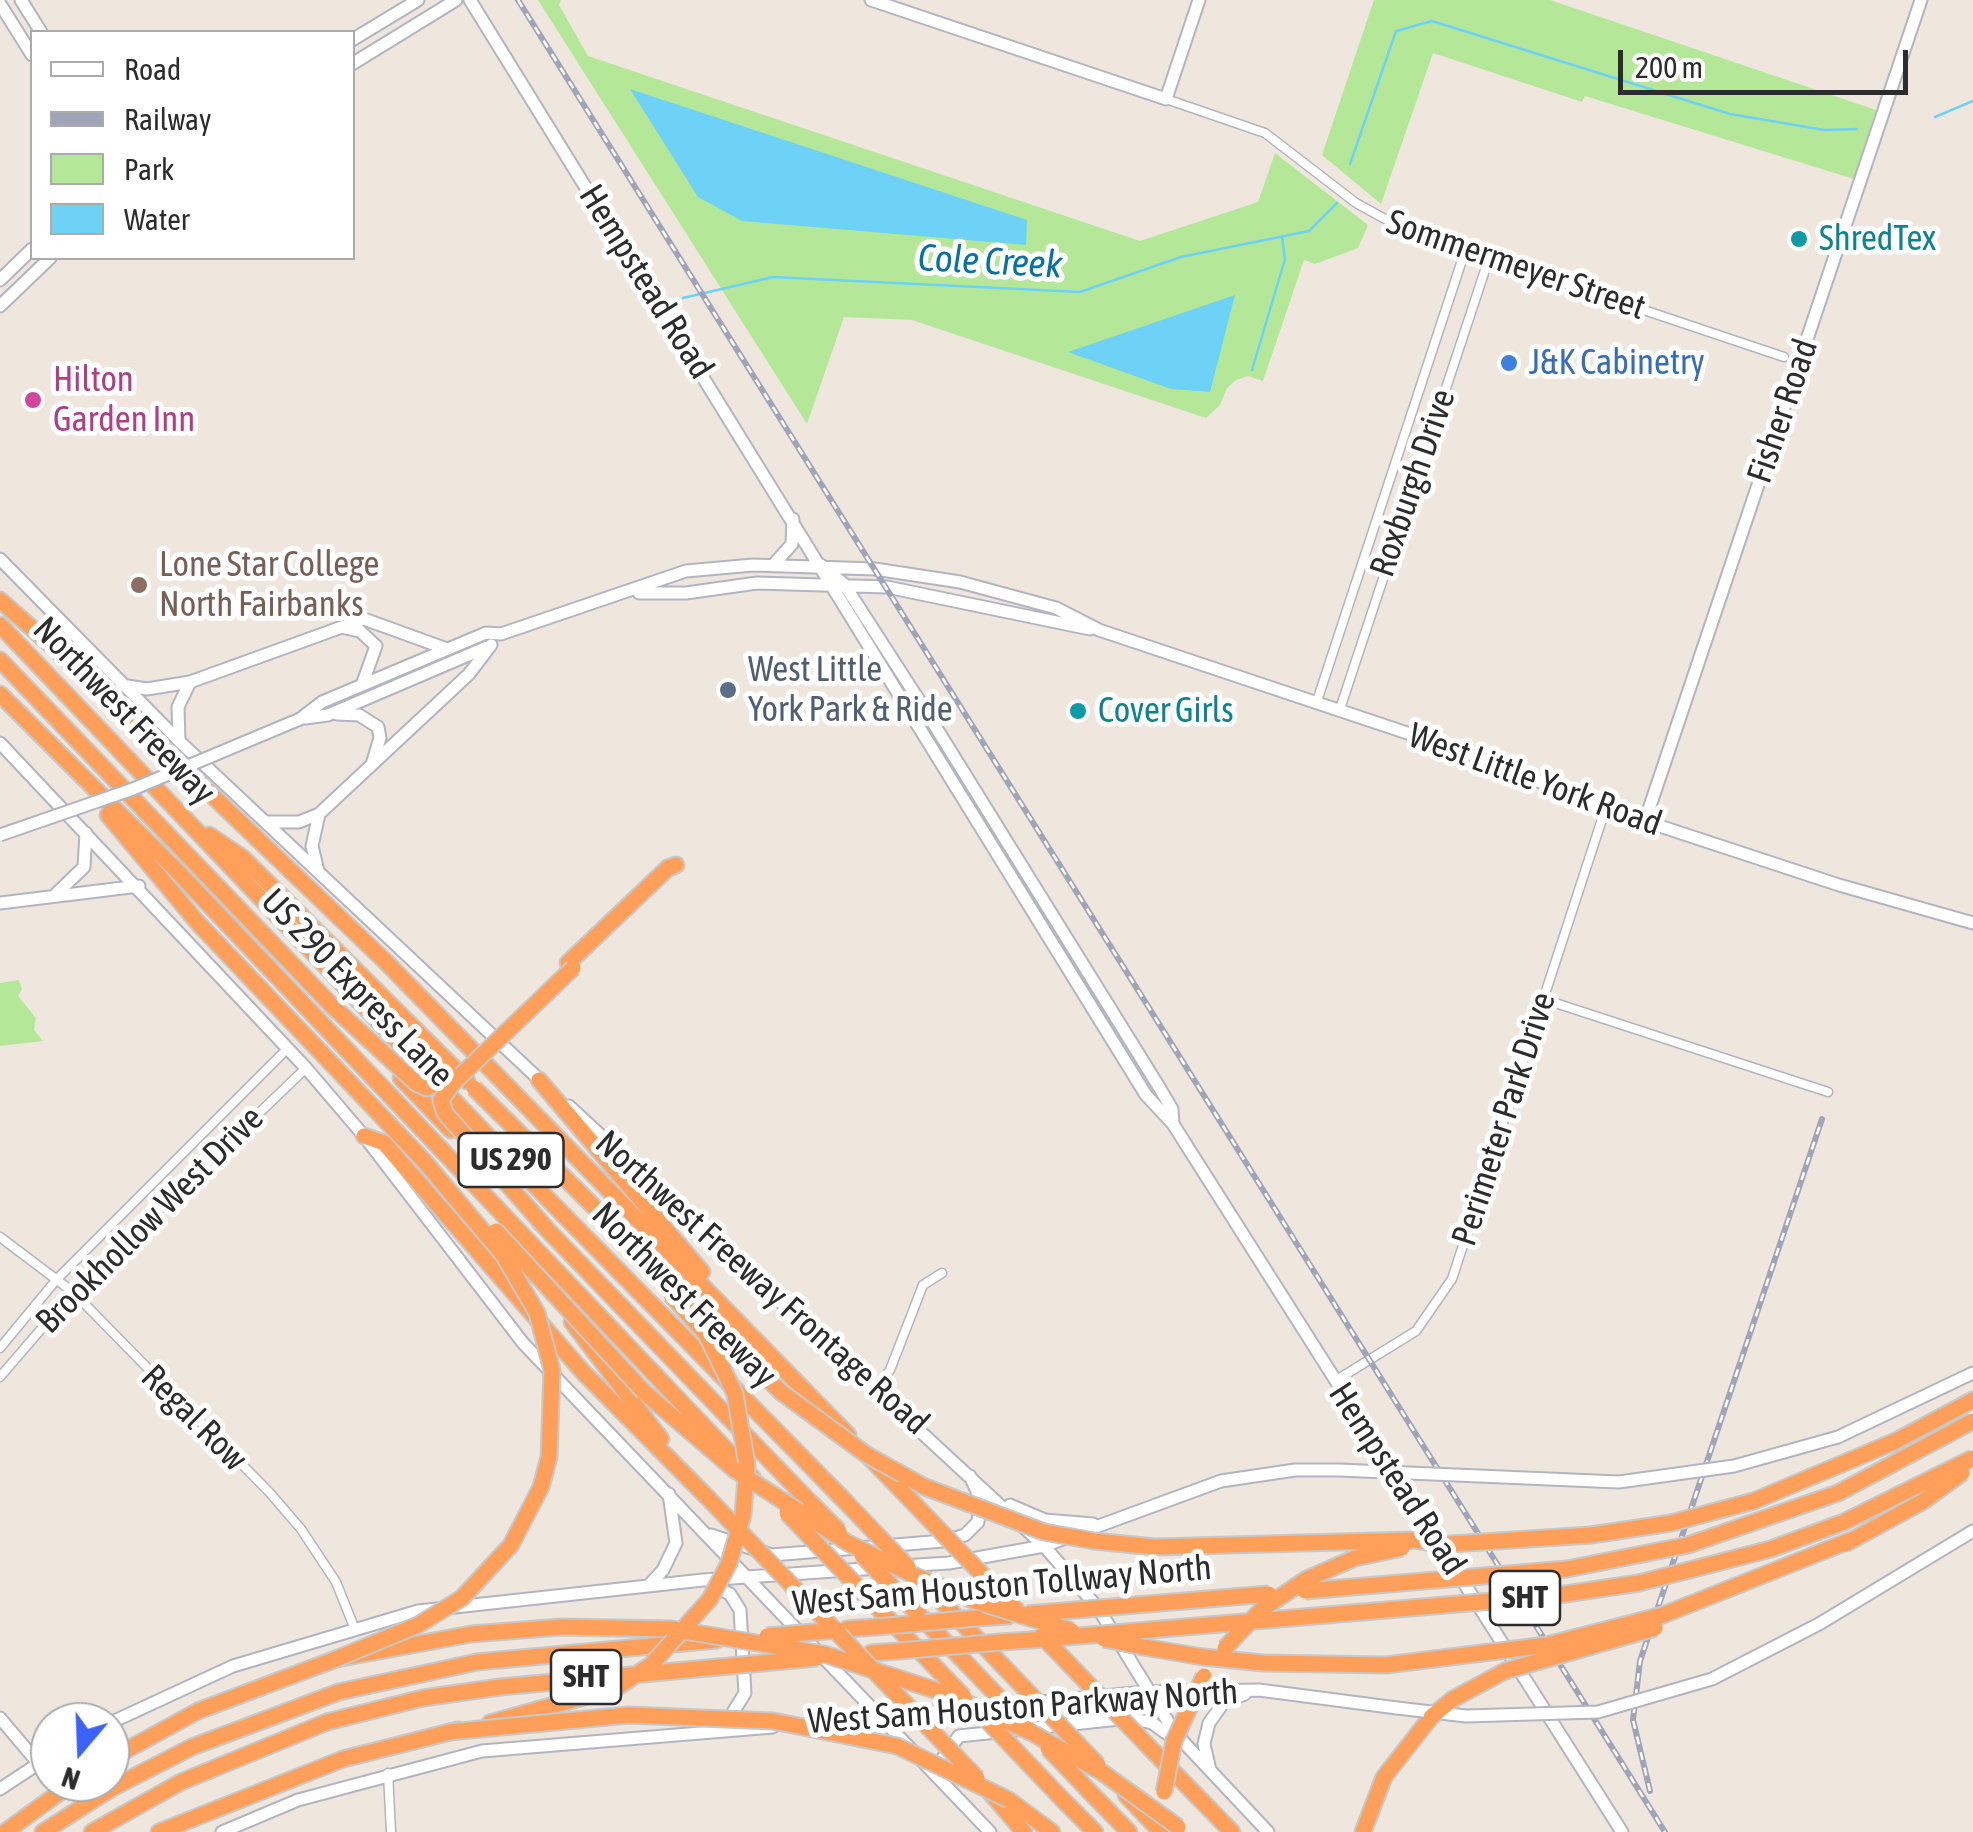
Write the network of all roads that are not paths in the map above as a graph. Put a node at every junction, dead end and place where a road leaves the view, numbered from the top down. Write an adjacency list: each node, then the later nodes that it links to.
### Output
1 (21, 0): 9 (main road)
2 (418, 0): 11 (main road)
3 (456, 0): 12 (main road)
4 (470, 0): 23 (main road, Hempstead Road)
5 (871, 0): 13 (main road, Sommermeyer Street)
6 (1200, 0): 13 (main road)
7 (1920, 0): 55 (main road, Fisher Road)
8 (0, 4): 10 (main road)
9 (41, 30)
10 (26, 34)
11 (355, 38)
12 (355, 62)
13 (1166, 99): 14 (street, Sommermeyer Street)
14 (1465, 250): 16 (street, Sommermeyer Street); 21 (street, Roxburgh Drive)
15 (30, 251): 18 (main road)
16 (1489, 258): 20 (street, Sommermeyer Street); 22 (street, Roxburgh Drive)
17 (48, 260): 19 (main road)
18 (0, 280)
19 (0, 306)
20 (1784, 358)
21 (1402, 439): 22 (street); 27 (street, Roxburgh Drive)
22 (1426, 446): 28 (street, Roxburgh Drive)
23 (794, 519): 25 (main road, Hempstead Road); 26 (main road)
24 (0, 559): 41 (main road, Northwest Freeway Frontage Road)
25 (822, 564): 26 (main road, West Little York Road); 29 (main road, Hempstead Road); 30 (main road, Hempstead Road); 35 (main road, West Little York Road)
26 (772, 565): 31 (main road, West Little York Road)
27 (1359, 565): 28 (street); 44 (street, Roxburgh Drive)
28 (1383, 572): 45 (street, Roxburgh Drive)
29 (826, 583): 30 (main road, West Little York Road); 31 (main road, West Little York Road); 71 (main road, Hempstead Road)
30 (844, 584): 35 (main road, West Little York Road); 71 (main road, Hempstead Road)
31 (630, 592): 36 (main road, West Little York Road)
32 (0, 600): 82 (highway)
33 (0, 625): 54 (highway, Northwest Freeway / US 290)
34 (341, 627): 38 (main road); 40 (main road); 42 (main road)
35 (1099, 630): 44 (main road, West Little York Road)
36 (501, 634): 37 (main road, West Little York Road); 38 (main road, West Little York Road)
37 (491, 645): 46 (main road, West Little York Road); 50 (main road)
38 (446, 649): 42 (main road, West Little York Road)
39 (0, 660): 66 (highway, US 290 Express Lane)
40 (190, 682): 41 (main road); 48 (main road)
41 (121, 685): 48 (main road, Northwest Freeway Frontage Road)
42 (362, 685): 47 (main road, West Little York Road)
43 (0, 694): 51 (highway, Northwest Freeway / US 290)
44 (1317, 702): 45 (main road, West Little York Road)
45 (1340, 709): 52 (main road, West Little York Road)
46 (328, 715): 47 (main road, West Little York Road); 50 (main road)
47 (300, 719): 58 (main road, West Little York Road, bridge)
48 (179, 741): 56 (main road, Northwest Freeway Frontage Road)
49 (0, 743): 57 (main road)
50 (372, 763): 53 (main road)
51 (82, 780): 73 (highway); 74 (highway, Northwest Freeway / US 290)
52 (1606, 807): 55 (main road, West Little York Road); 65 (street, Perimeter Park Drive)
53 (319, 814): 56 (main road); 59 (main road)
54 (186, 819): 77 (highway, bridge); 132 (highway, Northwest Freeway / US 290, bridge)
55 (1646, 821): 63 (main road, West Little York Road)
56 (265, 822): 59 (main road, Northwest Freeway Frontage Road)
57 (86, 832): 60 (main road); 61 (main road)
58 (0, 835)
59 (318, 871): 69 (main road, Northwest Freeway Frontage Road)
60 (138, 886): 61 (main road); 67 (main road)
61 (56, 894): 62 (main road)
62 (0, 903)
63 (1973, 923)
64 (571, 966): 64 (highway); 66 (highway, bridge); 75 (highway, bridge)
65 (1544, 999): 70 (street); 85 (street, Perimeter Park Drive)
66 (330, 1004): 75 (highway, US 290 Express Lane, bridge)
67 (288, 1049): 68 (main road); 79 (street, Brookhollow West Drive)
68 (306, 1068): 72 (main road); 80 (street, Brookhollow West Drive)
69 (539, 1080): 82 (highway); 86 (main road, Northwest Freeway Frontage Road)
70 (1828, 1092)
71 (1174, 1124): 85 (main road, Hempstead Road)
72 (364, 1136): 91 (main road); 92 (highway)
73 (425, 1162): 97 (highway, bridge); 104 (highway, bridge)
74 (462, 1168): 92 (highway); 130 (highway, Northwest Freeway / US 290, bridge)
75 (546, 1228): 131 (highway, US 290 Express Lane, bridge)
76 (0, 1237): 79 (street, Regal Row)
77 (629, 1240): 98 (highway, bridge); 110 (highway, bridge)
78 (942, 1273): 86 (street)
79 (57, 1279): 80 (street, Regal Row); 81 (street, Brookhollow West Drive)
80 (73, 1292): 84 (street, Brookhollow West Drive); 103 (street, Regal Row)
81 (0, 1348)
82 (782, 1367): 134 (highway, bridge)
83 (1973, 1373): 94 (main road, bridge)
84 (0, 1376)
85 (1334, 1382): 137 (main road, Hempstead Road)
86 (876, 1387): 90 (main road, Northwest Freeway Frontage Road)
87 (1973, 1400): 98 (highway, bridge)
88 (1973, 1421): 122 (highway, West Sam Houston Tollway North / SHT, bridge)
89 (1973, 1461): 97 (highway, bridge); 123 (highway, West Sam Houston Tollway North / SHT, bridge)
90 (968, 1472): 93 (main road, Northwest Freeway Frontage Road); 96 (main road)
91 (669, 1494): 96 (main road); 102 (main road)
92 (709, 1494): 128 (highway, bridge)
93 (995, 1497): 94 (main road); 99 (main road, Northwest Freeway Frontage Road)
94 (1107, 1523): 99 (main road)
95 (1973, 1531): 105 (main road, West Sam Houston Parkway North, bridge)
96 (707, 1533): 100 (main road)
97 (1854, 1539): 136 (highway, bridge)
98 (1442, 1544): 132 (highway, bridge)
99 (1044, 1546): 100 (main road); 106 (main road, Northwest Freeway Frontage Road)
100 (748, 1576): 101 (main road); 108 (main road)
101 (703, 1580): 102 (main road); 111 (main road)
102 (648, 1585): 103 (main road)
103 (354, 1627): 107 (main road)
104 (336, 1659): 112 (highway); 133 (highway, bridge)
105 (1259, 1690): 106 (main road, West Sam Houston Parkway North); 117 (main road)
106 (1146, 1692): 108 (main road, West Sam Houston Parkway North); 113 (main road, Northwest Freeway Frontage Road)
107 (130, 1714)
108 (884, 1717): 111 (main road, West Sam Houston Parkway North); 118 (main road)
109 (0, 1718): 114 (main road)
110 (449, 1732): 124 (highway); 129 (highway, bridge)
111 (716, 1732): 116 (main road, West Sam Houston Parkway North)
112 (130, 1749)
113 (1188, 1749): 117 (main road, Northwest Freeway Frontage Road); 118 (main road)
114 (30, 1754)
115 (30, 1768): 119 (main road)
116 (388, 1773): 125 (main road, West Sam Houston Parkway North); 126 (street)
117 (1211, 1774): 135 (main road, Northwest Freeway Frontage Road)
118 (948, 1784): 127 (main road)
119 (0, 1789)
120 (45, 1802): 121 (highway)
121 (5, 1832)
122 (43, 1832)
123 (92, 1832)
124 (159, 1832)
125 (222, 1832)
126 (391, 1832)
127 (990, 1832)
128 (1024, 1832)
129 (1052, 1832)
130 (1095, 1832)
131 (1128, 1832)
132 (1162, 1832)
133 (1184, 1832)
134 (1232, 1832)
135 (1268, 1832)
136 (1363, 1832)
137 (1622, 1832)

